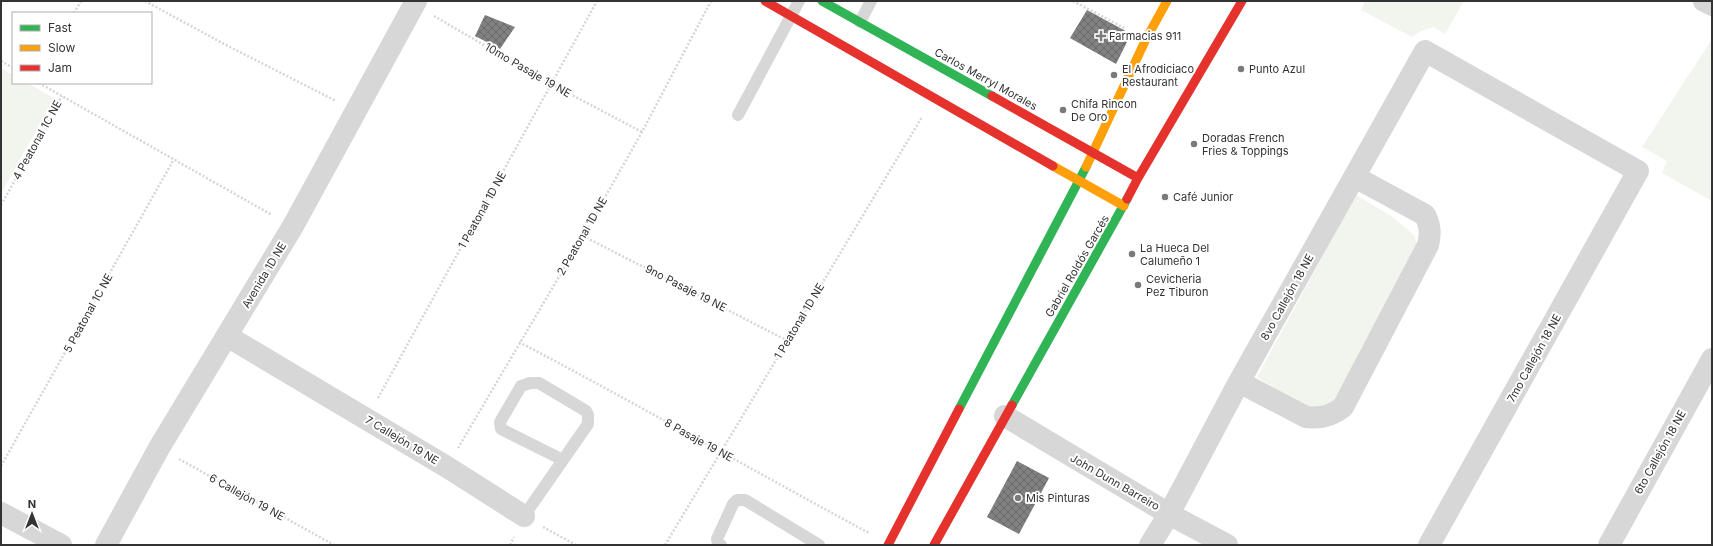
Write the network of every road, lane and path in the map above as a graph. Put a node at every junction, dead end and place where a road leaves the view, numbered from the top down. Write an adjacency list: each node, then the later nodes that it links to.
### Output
1 (81, 1): 15 (path)
2 (145, 1): 25 (path)
3 (597, 1): 22 (path, 1 Peatonal 1D NE)
4 (711, 1): 27 (path, 2 Peatonal 1D NE)
5 (765, 1): 16 (main road)
6 (799, 1): 16 (lane)
7 (822, 1): 17 (main road, Carlos Merryl Morales)
8 (872, 1): 17 (lane)
9 (1073, 1): 18 (path)
10 (1167, 1): 18 (main road)
11 (1242, 1): 32 (main road, Gabriel Roldós Garcés)
12 (1704, 1): 14 (street)
13 (415, 3): 22 (path, 10mo Pasaje 19 NE); 25 (street, Avenida 1D NE)
14 (1712, 5)
15 (75, 12)
16 (791, 16): 24 (main road); 26 (lane)
17 (860, 22): 28 (main road, Carlos Merryl Morales)
18 (1146, 39): 28 (main road)
19 (1, 61): 20 (path)
20 (12, 67)
21 (41, 84): 23 (path)
22 (551, 84): 27 (path, 10mo Pasaje 19 NE); 44 (path, 1 Peatonal 1D NE)
23 (62, 96): 29 (path); 34 (path, 4 Peatonal 1C NE)
24 (934, 98): 33 (main road); 39 (path, 1 Peatonal 1D NE)
25 (356, 112): 36 (street, Avenida 1D NE)
26 (738, 115)
27 (642, 132): 37 (path, 2 Peatonal 1D NE)
28 (1093, 154): 32 (main road, Carlos Merryl Morales); 33 (main road)
29 (174, 159): 36 (path); 48 (path, 5 Peatonal 1C NE)
30 (1638, 171): 31 (street, 8vo Callejón 18 NE); 65 (street, 7mo Callejón 18 NE)
31 (1354, 177): 42 (street, 8vo Callejón 18 NE); 42 (street)
32 (1138, 178): 35 (main road, Gabriel Roldós Garcés)
33 (1078, 180): 35 (main road); 61 (main road)
34 (1, 205)
35 (1124, 206): 43 (main road, Gabriel Roldós Garcés)
36 (293, 226): 38 (street, Avenida 1D NE)
37 (583, 236): 39 (path, 9no Pasaje 19 NE); 40 (path, 2 Peatonal 1D NE)
38 (227, 336): 44 (street, 7 Callejón 19 NE); 45 (street, Avenida 1D NE)
39 (788, 341): 46 (path, 1 Peatonal 1D NE)
40 (519, 342): 46 (path, 8 Pasaje 19 NE); 49 (path, 2 Peatonal 1D NE)
41 (1712, 359): 66 (street, 6to Callejón 18 NE)
42 (1239, 382): 51 (street, 8vo Callejón 18 NE)
43 (1005, 416): 51 (street, John Dunn Barreiro); 62 (main road, Gabriel Roldós Garcés)
44 (367, 419): 49 (street, 7 Callejón 19 NE)
45 (159, 448): 55 (street, Avenida 1D NE); 56 (path, 6 Callejón 19 NE)
46 (720, 453): 53 (path, 8 Pasaje 19 NE); 58 (path, 1 Peatonal 1D NE)
47 (563, 460): 47 (lane); 52 (lane)
48 (1, 466)
49 (447, 467): 52 (street, 7 Callejón 19 NE)
50 (1, 513): 54 (street)
51 (1169, 514): 63 (street, 8vo Callejón 18 NE); 64 (street, John Dunn Barreiro)
52 (524, 516): 57 (path)
53 (871, 535)
54 (61, 545)
55 (106, 545)
56 (334, 545)
57 (576, 545)
58 (665, 545)
59 (721, 545): 60 (lane)
60 (819, 545)
61 (888, 545)
62 (934, 545)
63 (1150, 545)
64 (1227, 545)
65 (1429, 545)
66 (1609, 545)

